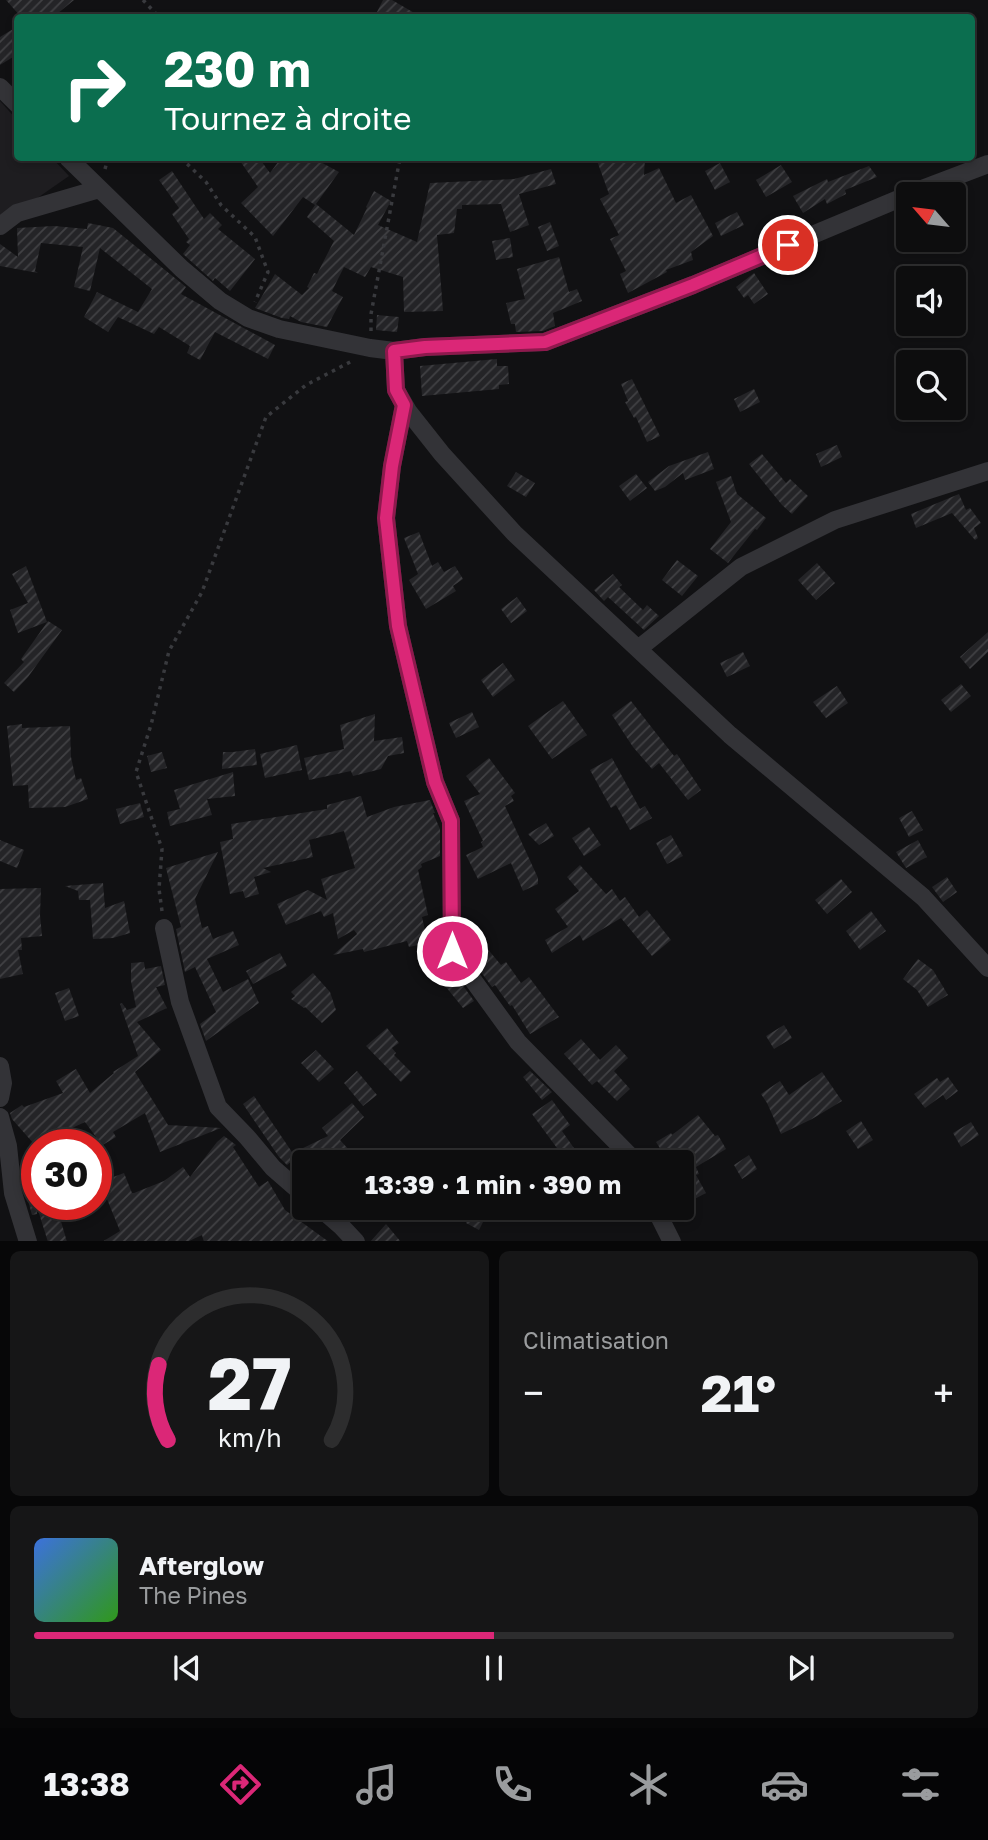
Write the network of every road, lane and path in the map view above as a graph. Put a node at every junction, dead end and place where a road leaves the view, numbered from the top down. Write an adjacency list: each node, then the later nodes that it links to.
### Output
1 (143, 0): 2 (path)
2 (156, 14)
3 (0, 88): 4 (street)
4 (14, 101)
5 (71, 161): 10 (street)
6 (184, 161): 13 (path)
7 (399, 161): 14 (path)
8 (988, 164): 9 (street)
9 (941, 182)
10 (99, 189): 12 (street); 13 (street)
11 (896, 199): 15 (street)
12 (0, 226)
13 (248, 318): 14 (street)
14 (370, 348): 15 (street); 19 (path)
15 (394, 351): 16 (street)
16 (404, 405): 18 (street); 24 (street)
17 (988, 471): 18 (street)
18 (638, 649): 20 (street)
19 (164, 928): 25 (street)
20 (988, 968)
21 (0, 1066): 22 (street)
22 (0, 1098)
23 (0, 1117): 28 (street)
24 (624, 1150)
25 (292, 1185)
26 (334, 1220): 29 (street)
27 (661, 1220): 30 (street)
28 (28, 1241)
29 (356, 1241)
30 (672, 1241)

